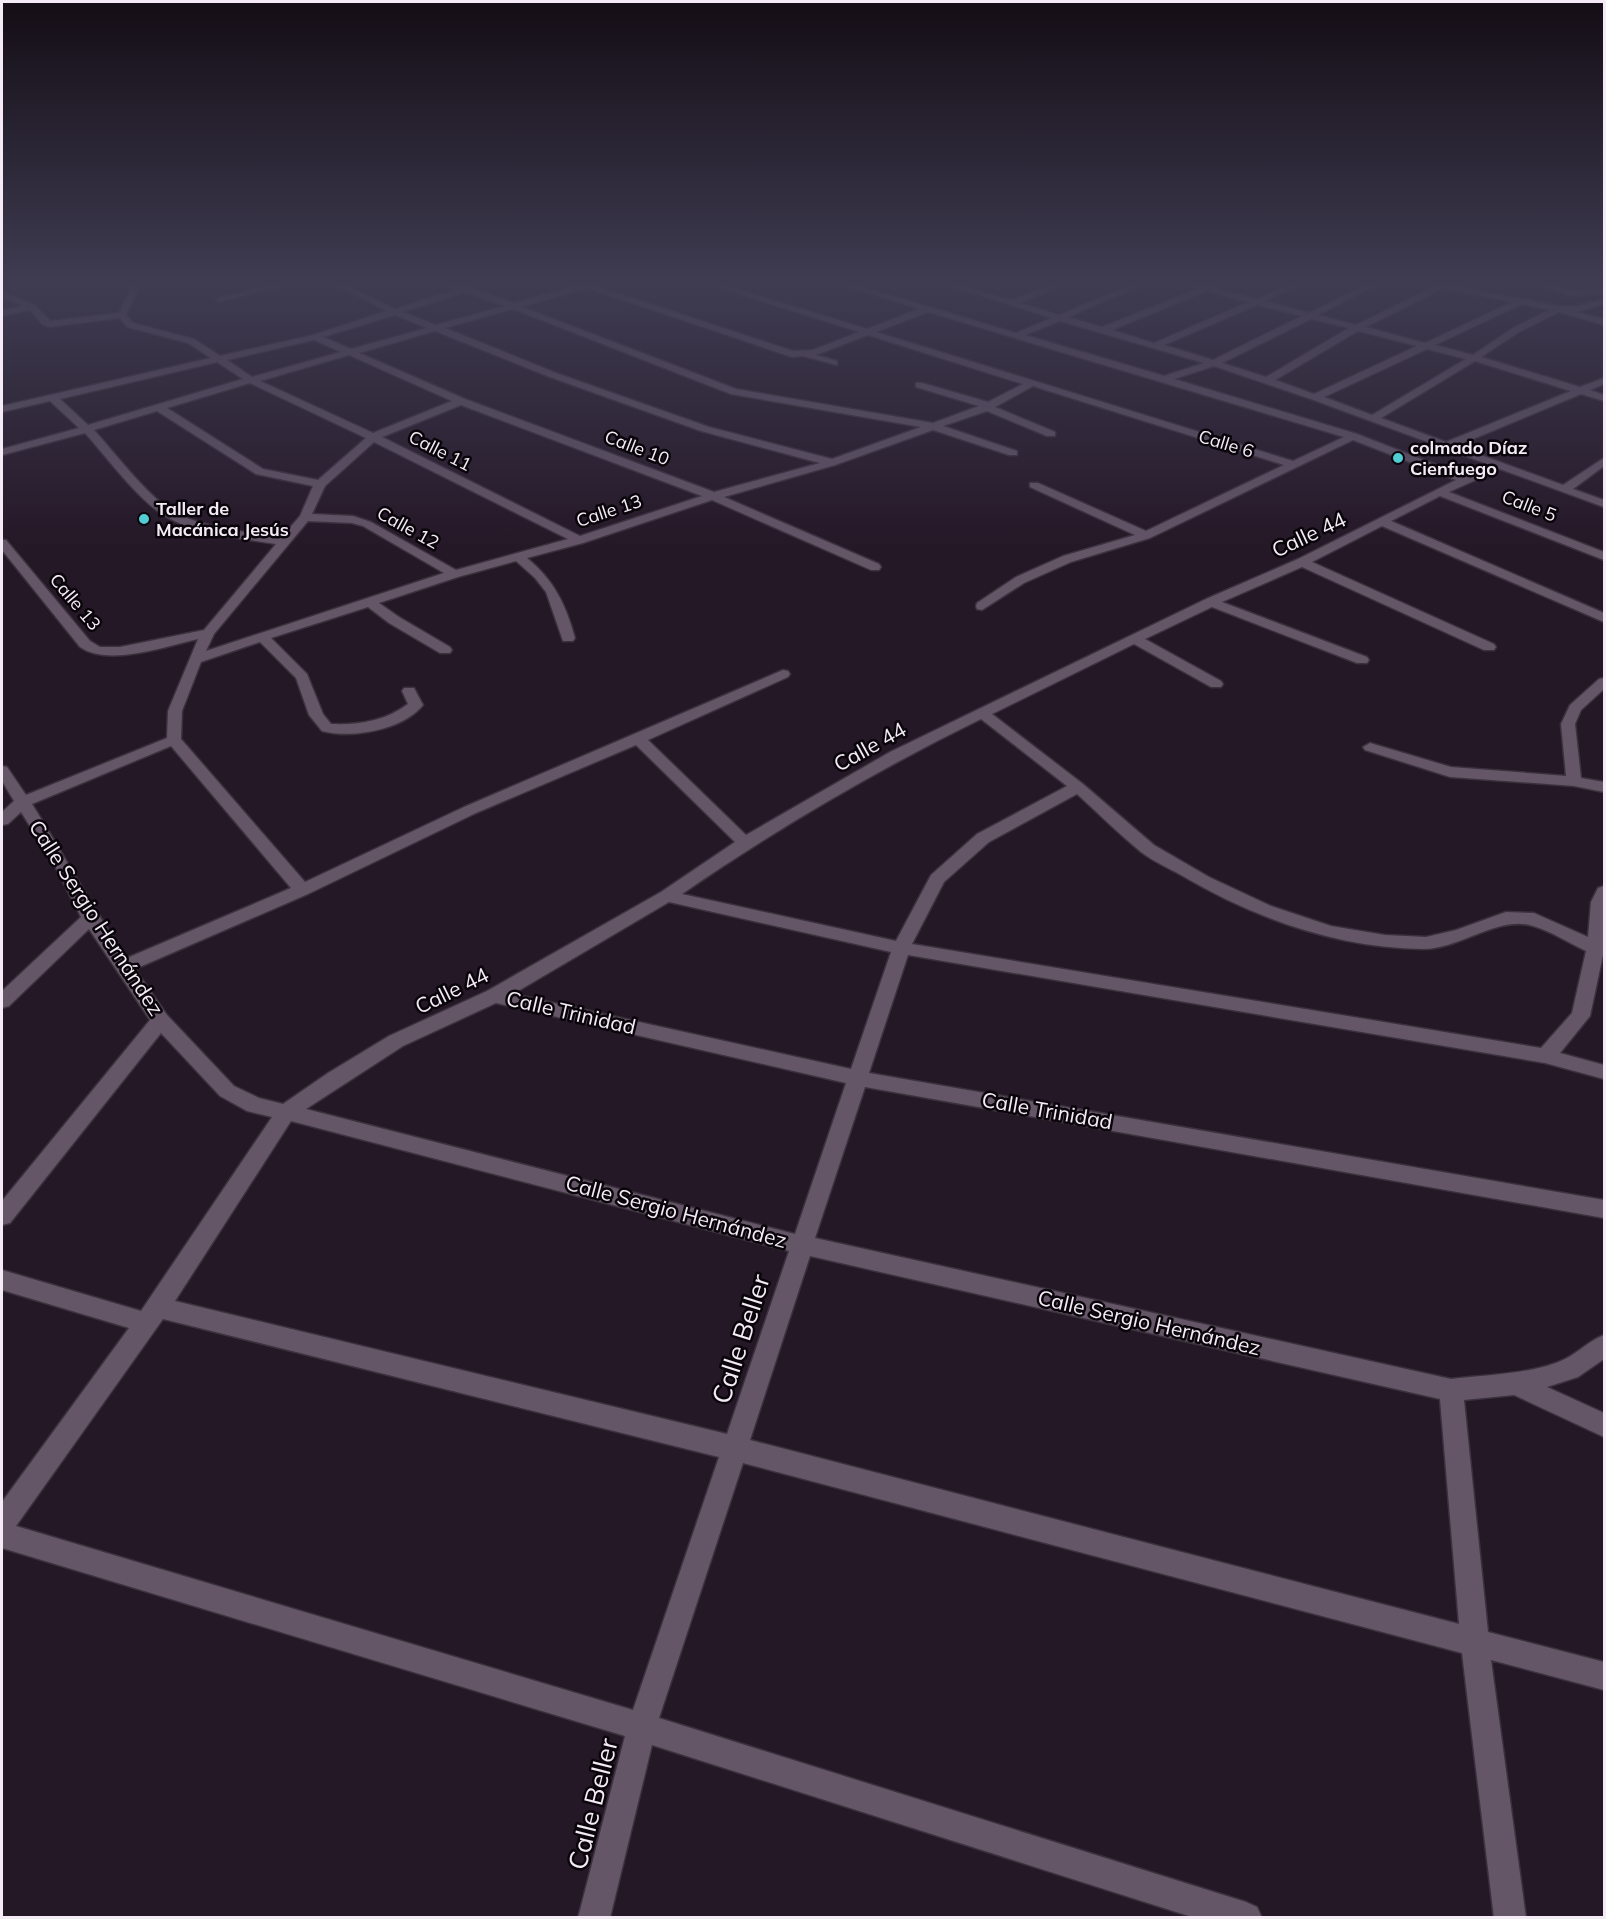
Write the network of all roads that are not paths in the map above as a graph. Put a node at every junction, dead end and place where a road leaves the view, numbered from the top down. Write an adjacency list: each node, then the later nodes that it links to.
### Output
1 (158, 374): 23 (street)
2 (242, 374): 15 (street, Calle 11)
3 (274, 374): 15 (street)
4 (400, 374): 25 (street, Calle 10)
5 (549, 374): 39 (street)
6 (687, 374): 30 (street)
7 (997, 374): 19 (street, Calle 6)
8 (1141, 374): 16 (street)
9 (1182, 374): 16 (street)
10 (1245, 374): 17 (street)
11 (1280, 374): 17 (street)
12 (1364, 374): 22 (street)
13 (1448, 374): 29 (street)
14 (1525, 374): 21 (street)
15 (251, 380): 27 (street); 34 (street, Calle 11)
16 (1162, 380): 33 (street)
17 (1267, 381): 22 (street)
18 (1605, 381): 21 (street)
19 (1030, 384): 26 (street, Calle 13); 40 (street, Calle 6)
20 (919, 386): 26 (street)
21 (1582, 391): 24 (street); 35 (street)
22 (1315, 397): 29 (street)
23 (53, 398): 28 (street); 31 (street)
24 (1605, 398)
25 (461, 401): 34 (street); 47 (street, Calle 10)
26 (988, 406): 30 (street, Calle 13); 32 (street)
27 (158, 407): 31 (street); 43 (street)
28 (2, 409)
29 (1375, 417): 35 (street)
30 (932, 426): 37 (street); 39 (street, Calle 13)
31 (87, 429): 36 (street); 53 (street)
32 (1051, 434)
33 (1353, 436): 40 (street); 42 (street)
34 (373, 437): 43 (street); 52 (street, Calle 11)
35 (1448, 445): 41 (street)
36 (2, 452)
37 (1013, 453)
38 (1605, 461): 45 (street)
39 (831, 463): 47 (street, Calle 13)
40 (1293, 464): 51 (street)
41 (1500, 465): 42 (street, Calle 44); 45 (street)
42 (1465, 480): 46 (street, Calle 44)
43 (320, 484): 49 (street)
44 (1034, 485): 51 (street)
45 (1564, 489): 48 (street)
46 (1439, 492): 50 (street, Calle 44); 55 (street, Calle 5)
47 (713, 496): 52 (street, Calle 13); 58 (street, Calle 10)
48 (1605, 504)
49 (305, 517): 53 (street); 59 (street, Calle 12)
50 (1383, 522): 57 (street, Calle 44); 63 (street)
51 (1146, 535): 62 (street)
52 (579, 540): 56 (street, Calle 13)
53 (285, 542): 64 (street)
54 (2, 543): 64 (street, Calle 13)
55 (1605, 556)
56 (519, 557): 59 (street, Calle 13); 66 (street)
57 (1302, 562): 61 (street, Calle 44); 68 (street)
58 (875, 567)
59 (454, 574): 60 (street, Calle 13)
60 (370, 602): 65 (street, Calle 13); 69 (street)
61 (1211, 602): 67 (street, Calle 44); 71 (street)
62 (982, 606)
63 (1605, 618)
64 (208, 633): 70 (street)
65 (262, 637): 70 (street, Calle 13); 75 (street)
66 (568, 638)
67 (1135, 639): 74 (street); 76 (street, Calle 44)
68 (1489, 647)
69 (445, 650)
70 (195, 659): 78 (street)
71 (1362, 660)
72 (783, 674): 77 (street)
73 (1605, 682): 81 (street)
74 (1216, 684)
75 (408, 692)
76 (981, 712): 82 (street); 86 (street, Calle 44)
77 (638, 739): 86 (street); 87 (street)
78 (174, 740): 84 (street); 87 (street)
79 (1370, 747): 81 (street)
80 (2, 770): 84 (street, Calle Sergio Hernández)
81 (1574, 781): 83 (street)
82 (1078, 787): 91 (street, Calle Beller); 92 (street)
83 (1605, 787)
84 (21, 803): 85 (street); 90 (street, Calle Sergio Hernández)
85 (2, 820)
86 (745, 843): 89 (street, Calle 44)
87 (302, 890): 93 (street)
88 (1605, 892): 92 (street)
89 (667, 896): 91 (street); 94 (street, Calle 44)
90 (90, 918): 93 (street, Calle Sergio Hernández); 95 (street)
91 (900, 948): 97 (street); 99 (street, Calle Beller)
92 (1596, 948): 97 (street)
93 (122, 967): 96 (street, Calle Sergio Hernández)
94 (494, 996): 99 (street, Calle Trinidad); 100 (street, Calle 44)
95 (2, 1001)
96 (160, 1020): 100 (street, Calle Sergio Hernández); 102 (street)
97 (1545, 1056): 98 (street)
98 (1605, 1072)
99 (857, 1078): 101 (street, Calle Trinidad); 103 (street, Calle Beller)
100 (286, 1112): 103 (street, Calle Sergio Hernández); 105 (street)
101 (1605, 1209)
102 (2, 1216)
103 (802, 1245): 108 (street, Calle Sergio Hernández); 110 (street, Calle Beller)
104 (2, 1280): 105 (street)
105 (152, 1315): 110 (street); 111 (street)
106 (1605, 1346): 107 (street, Calle Sergio Hernández)
107 (1515, 1384): 108 (street, Calle Sergio Hernández); 109 (street, Calle Sergio Hernández)
108 (1451, 1390): 113 (street)
109 (1605, 1425)
110 (734, 1448): 113 (street); 115 (street, Calle Beller)
111 (2, 1523)
112 (2, 1535): 115 (street)
113 (1475, 1643): 114 (street); 118 (street)
114 (1605, 1676)
115 (642, 1727): 116 (street, Calle Beller); 117 (street)
116 (594, 1917)
117 (1246, 1917)
118 (1510, 1917)

